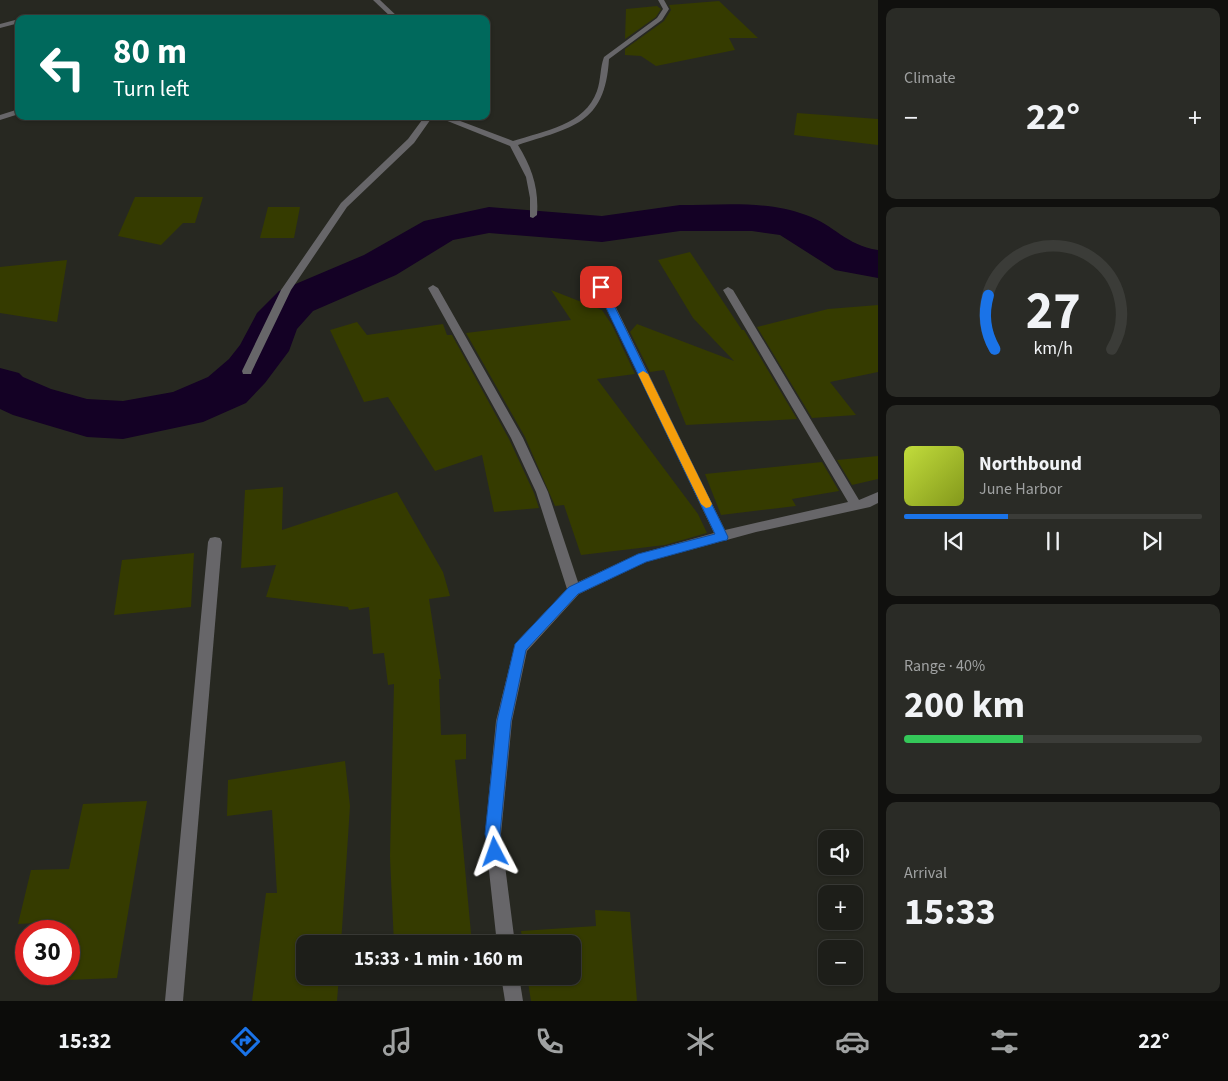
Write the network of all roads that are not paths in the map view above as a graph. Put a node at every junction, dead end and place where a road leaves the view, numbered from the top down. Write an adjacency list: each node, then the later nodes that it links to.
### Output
1 (376, 0): 3 (street)
2 (661, 0): 10 (street)
3 (393, 15)
4 (15, 22): 5 (street)
5 (0, 26)
6 (15, 113): 7 (street)
7 (0, 118)
8 (426, 120): 15 (street)
9 (450, 120): 10 (street)
10 (513, 144): 11 (street)
11 (533, 214)
12 (601, 287): 18 (street)
13 (432, 288): 20 (street)
14 (728, 290): 17 (street)
15 (247, 371)
16 (878, 497): 17 (street)
17 (856, 505): 18 (street)
18 (722, 537): 20 (street)
19 (215, 542): 23 (street)
20 (574, 590): 21 (street)
21 (505, 935)
22 (511, 985): 24 (street)
23 (174, 1001)
24 (514, 1001)

